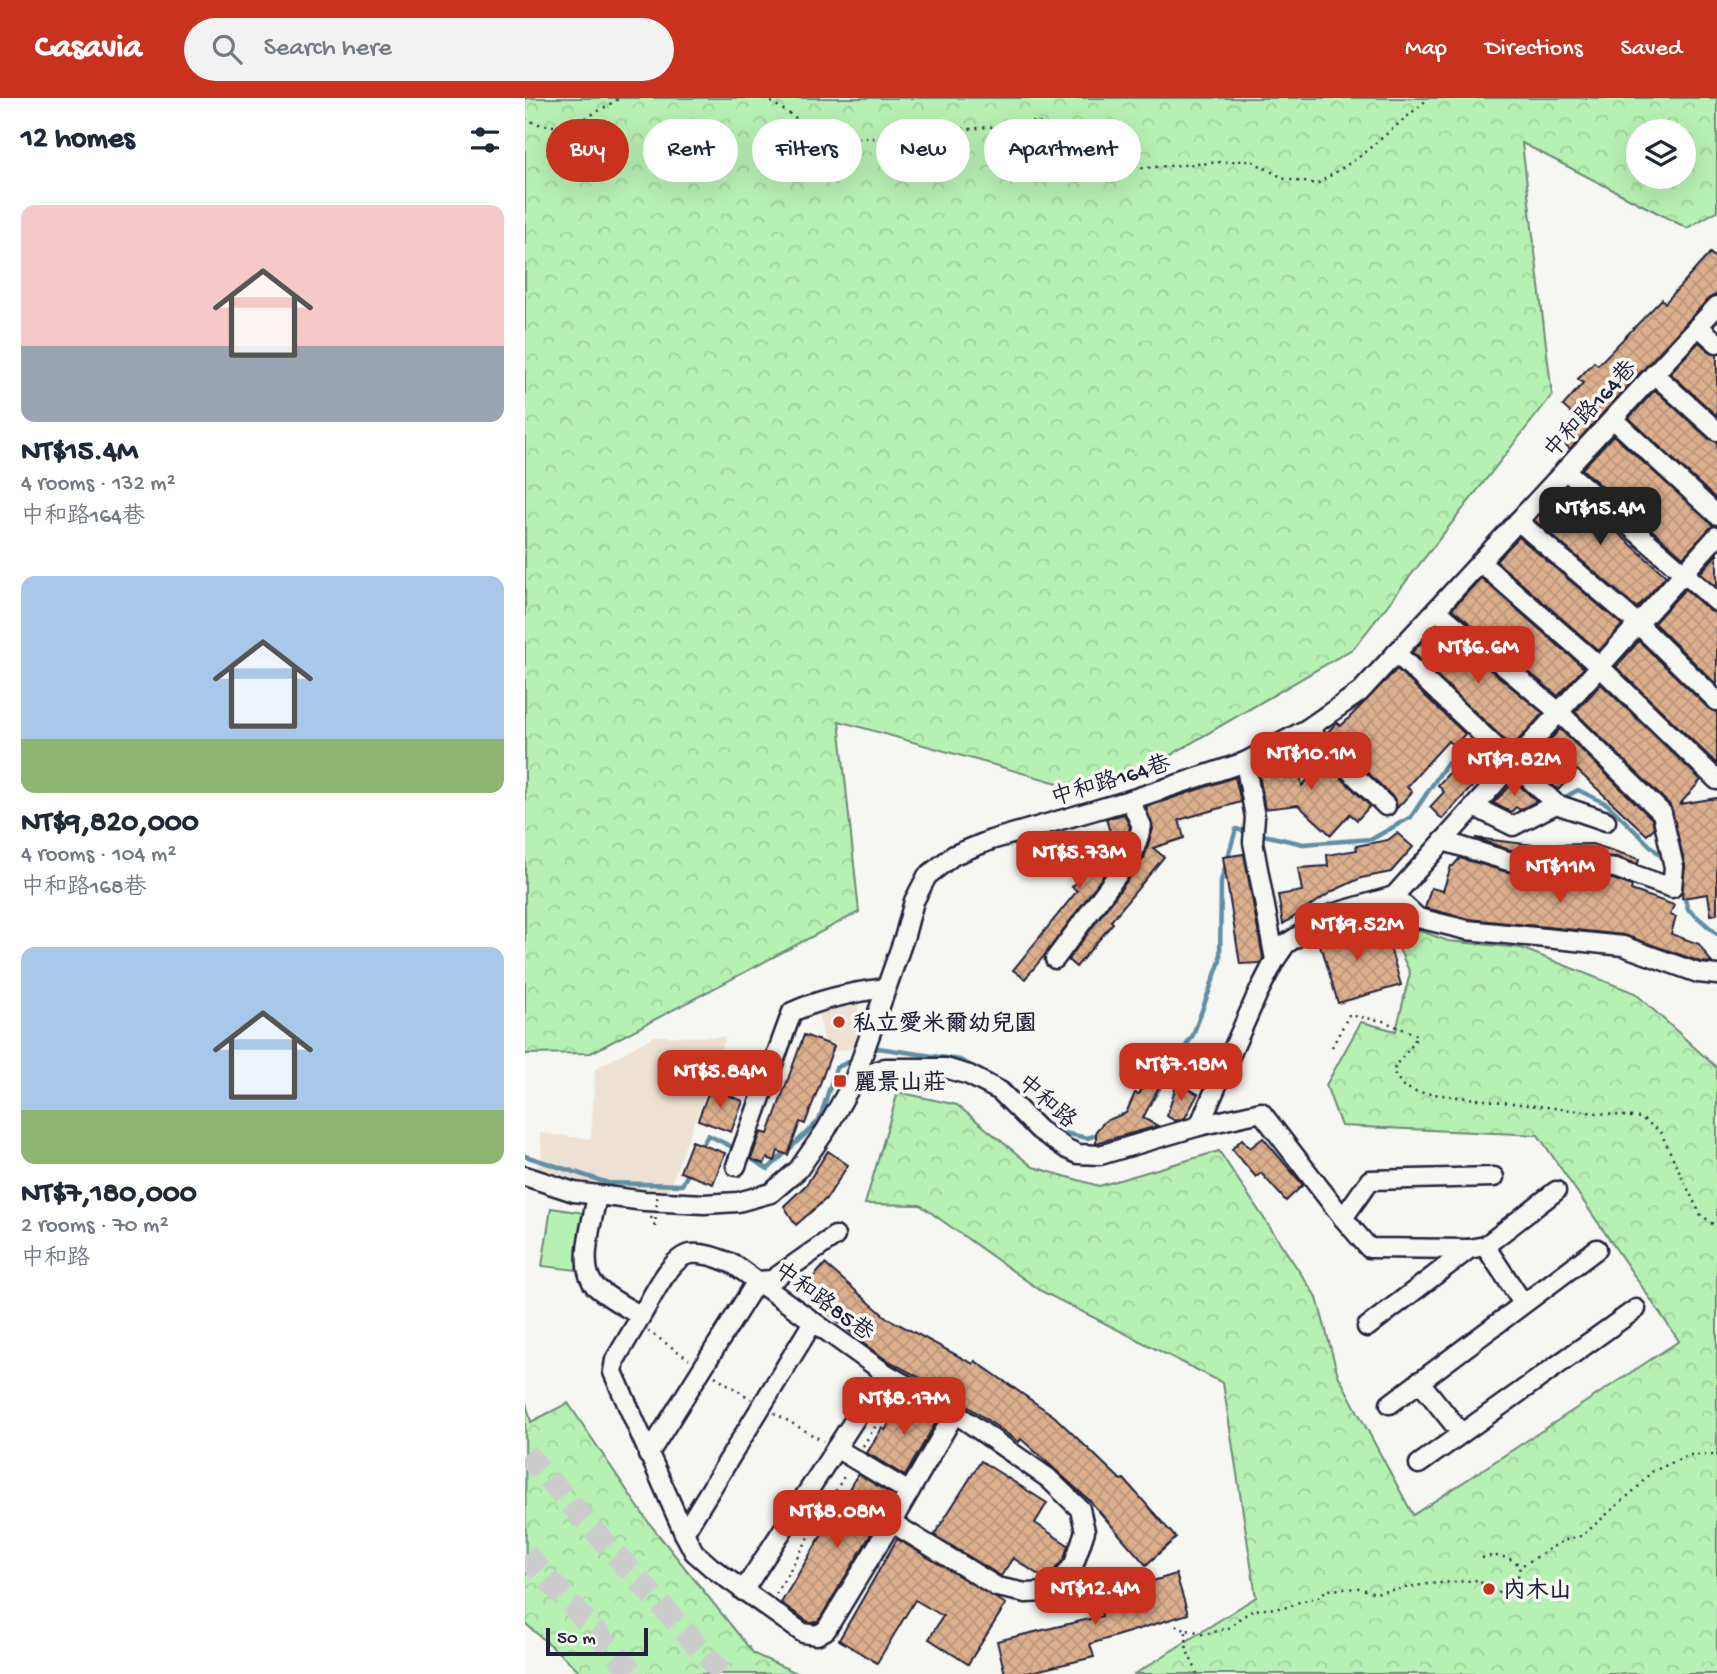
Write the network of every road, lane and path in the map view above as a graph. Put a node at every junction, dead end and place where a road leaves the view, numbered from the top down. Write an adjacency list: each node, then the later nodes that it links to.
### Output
1 (620, 98): 4 (path)
2 (765, 98): 3 (path)
3 (1429, 98)
4 (525, 119)
5 (1717, 306): 6 (street, 中和路164巷)
6 (1698, 326): 7 (street); 8 (street, 中和路164巷)
7 (1717, 343)
8 (1654, 374): 9 (street, 中和路164巷); 10 (street)
9 (1613, 419): 11 (street, 中和路164巷); 12 (street)
10 (1717, 431)
11 (1565, 470): 13 (street, 中和路164巷); 16 (street)
12 (1717, 515)
13 (1518, 522): 15 (street, 中和路164巷); 19 (street)
14 (1717, 536): 16 (street)
15 (1480, 562): 18 (street, 中和路164巷); 21 (street)
16 (1683, 573): 17 (street); 19 (street)
17 (1717, 603)
18 (1436, 610): 20 (street, 中和路164巷); 23 (street)
19 (1639, 624): 21 (street); 22 (street)
20 (1396, 653): 24 (street, 中和路164巷); 26 (street)
21 (1600, 667): 23 (street); 27 (street)
22 (1717, 701)
23 (1560, 713): 26 (street); 33 (street)
24 (1307, 729): 25 (street, 中和路164巷); 30 (street)
25 (1245, 762): 28 (street, 中和路164巷); 36 (street)
26 (1513, 762): 29 (street); 31 (street)
27 (1717, 780)
28 (1130, 800): 35 (street); 38 (street, 中和路164巷)
29 (1551, 800): 31 (street); 32 (street)
30 (1386, 807)
31 (1475, 807): 33 (street)
32 (1606, 821)
33 (1443, 841): 34 (street)
34 (1394, 896): 36 (street); 37 (street)
35 (1055, 959)
36 (1275, 960): 41 (street)
37 (1717, 975)
38 (886, 988): 40 (street, 中和路164巷); 42 (street)
39 (1332, 1047): 50 (path)
40 (856, 1073): 41 (street, 中和路); 47 (street)
41 (1199, 1126): 48 (street, 中和路)
42 (737, 1164)
43 (525, 1175): 47 (street)
44 (1495, 1177): 48 (street)
45 (658, 1190): 49 (path, bridge)
46 (1556, 1191): 52 (street)
47 (597, 1196): 57 (street)
48 (1343, 1219): 52 (street)
49 (655, 1227)
50 (1717, 1227)
51 (835, 1236): 54 (street)
52 (1477, 1247): 55 (street); 59 (street)
53 (1597, 1249): 55 (street)
54 (757, 1281): 57 (street, 中和路85巷); 58 (street, 中和路85巷); 60 (street)
55 (1523, 1303): 62 (street)
56 (1636, 1309): 67 (street)
57 (639, 1320): 60 (path); 69 (street, 中和路85巷)
58 (813, 1322): 61 (street, 中和路85巷); 65 (street)
59 (1367, 1328)
60 (702, 1368): 65 (path); 69 (street)
61 (885, 1373): 63 (street, 中和路85巷); 68 (street)
62 (1419, 1381): 64 (street); 67 (street)
63 (903, 1382): 66 (street, 中和路85巷); 71 (path)
64 (1390, 1404)
65 (762, 1407): 68 (path); 75 (street)
66 (955, 1413): 73 (street); 74 (street, 中和路85巷)
67 (1461, 1433): 72 (street)
68 (836, 1448): 71 (street); 78 (street)
69 (648, 1455): 75 (street, 中和路85巷)
70 (1717, 1455): 77 (path)
71 (855, 1458): 73 (street); 79 (path)
72 (1419, 1464)
73 (909, 1492): 74 (street)
74 (890, 1525): 79 (street, 中和路85巷)
75 (684, 1533): 78 (street, 中和路85巷)
76 (1482, 1558): 77 (path)
77 (1520, 1566): 81 (path)
78 (743, 1591): 79 (street, 中和路85巷)
79 (767, 1609)
80 (1176, 1626): 81 (path)
81 (1185, 1630): 82 (path)
82 (1197, 1674)

